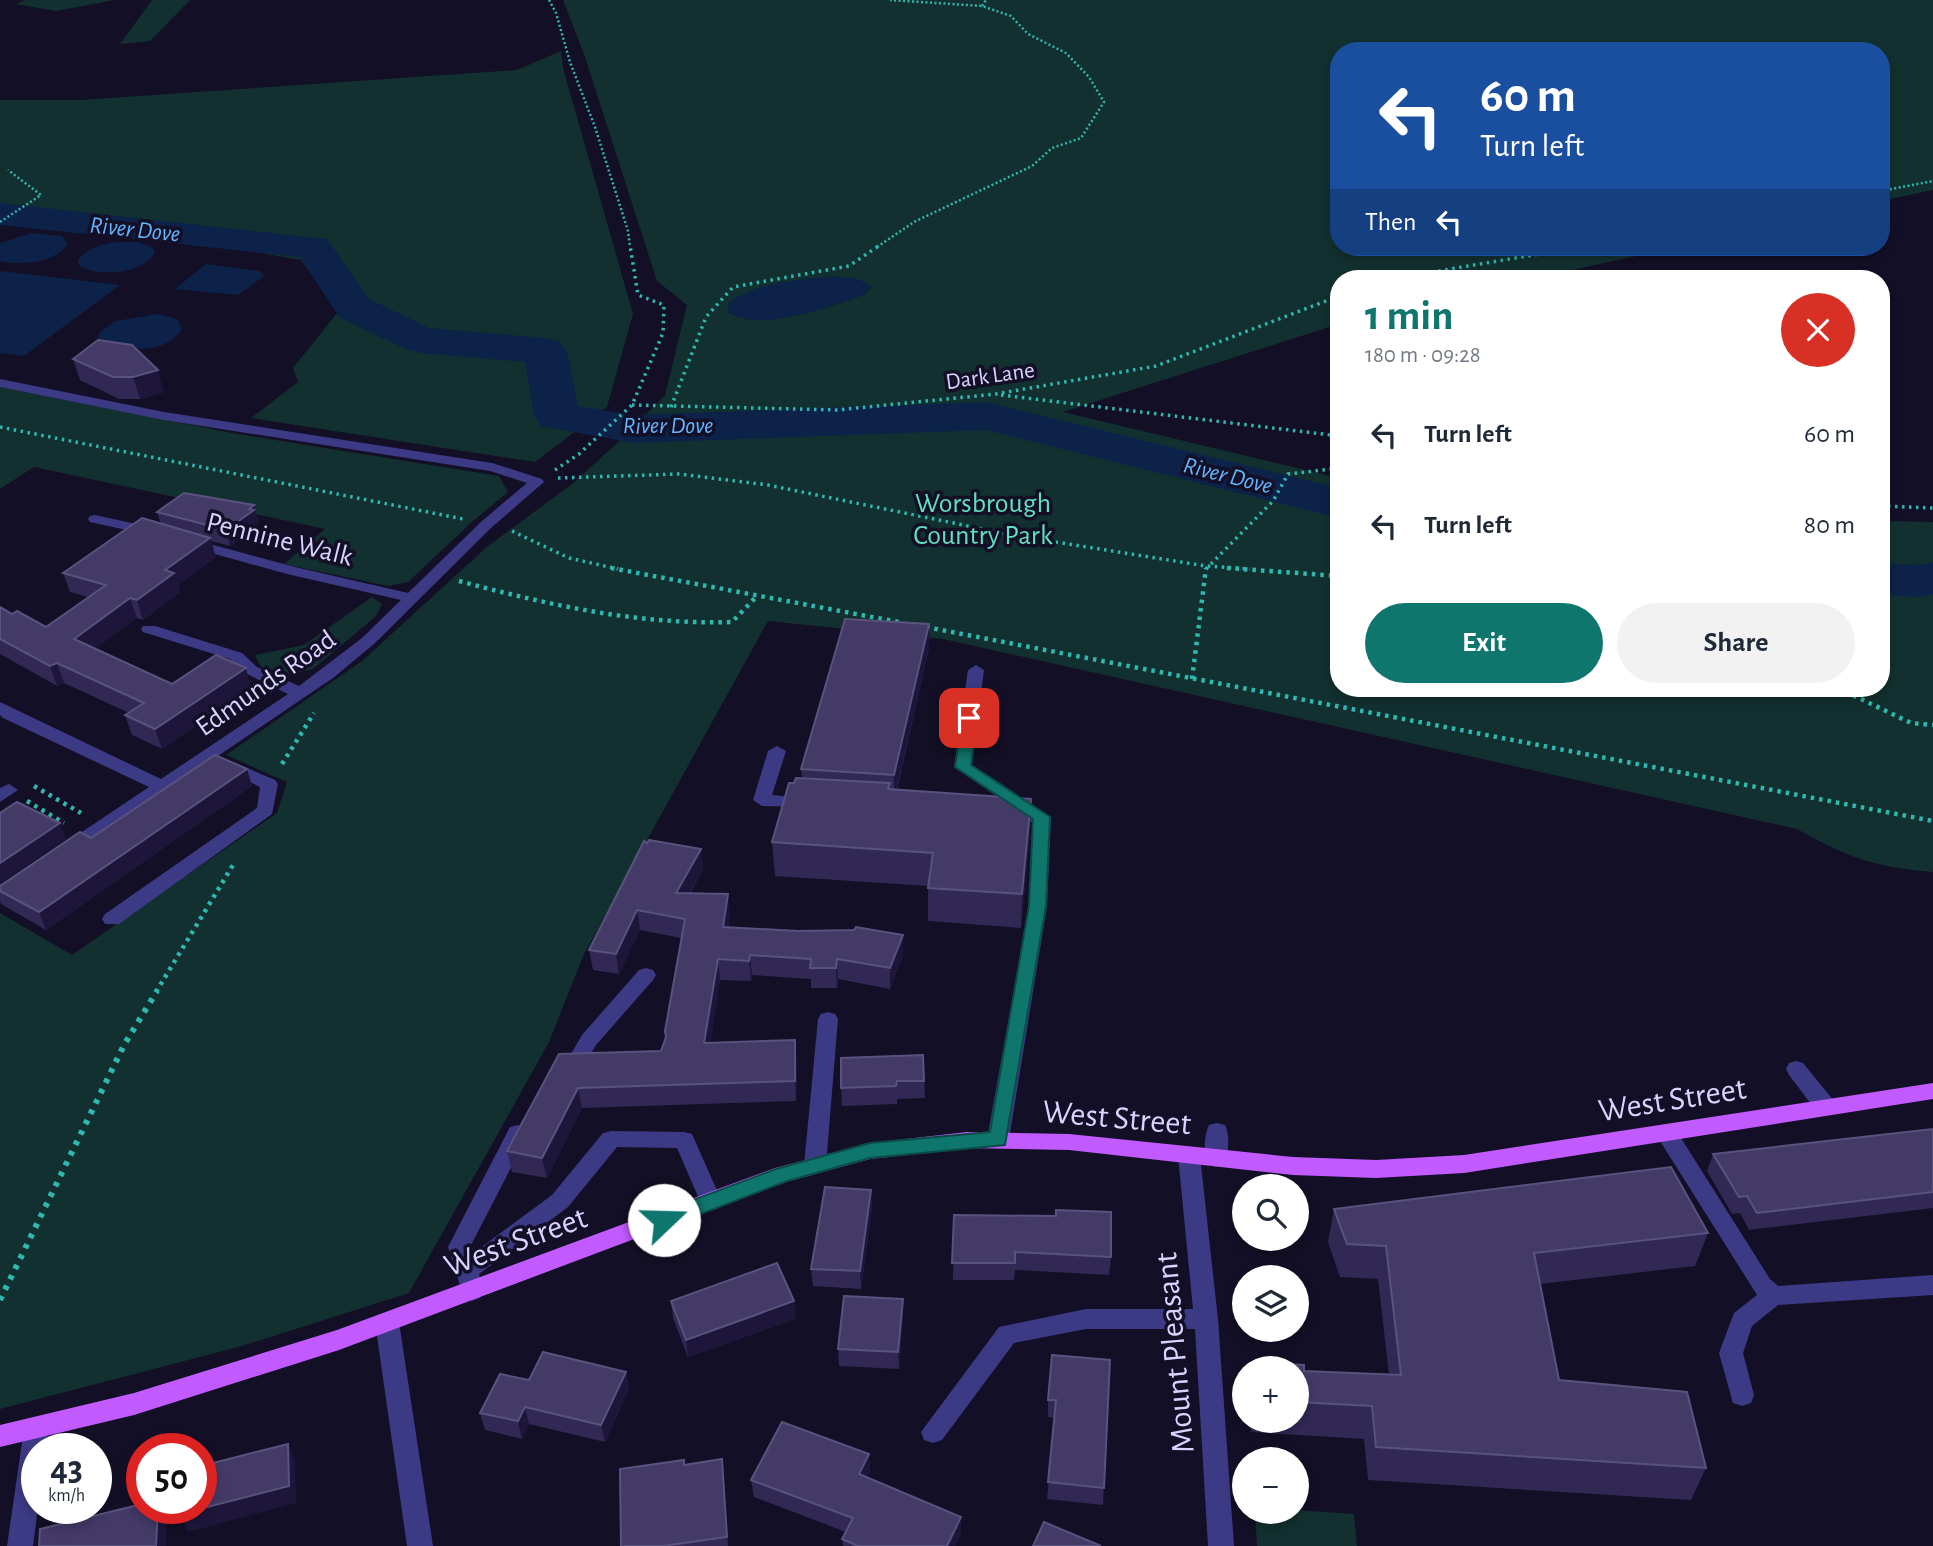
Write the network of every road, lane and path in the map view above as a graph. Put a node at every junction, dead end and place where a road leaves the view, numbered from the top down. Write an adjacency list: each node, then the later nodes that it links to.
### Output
1 (549, 0): 14 (path)
2 (890, 0): 4 (path)
3 (986, 0): 4 (path)
4 (982, 6): 15 (path)
5 (8, 170): 8 (path)
6 (1933, 181): 7 (path)
7 (1890, 189)
8 (0, 222)
9 (1528, 256): 10 (path)
10 (1444, 270)
11 (1330, 299): 13 (path, Dark Lane)
12 (0, 383): 20 (street)
13 (996, 394): 15 (path, Dark Lane); 17 (path)
14 (632, 405): 15 (path, Dark Lane); 18 (path)
15 (671, 407)
16 (0, 427): 24 (path)
17 (1330, 435)
18 (579, 454)
19 (1330, 469): 25 (path)
20 (542, 478): 24 (street, Edmunds Road); 25 (path)
21 (1890, 506): 22 (path)
22 (1933, 508)
23 (95, 519): 29 (street, Pennine Walk)
24 (487, 524): 26 (street, Edmunds Road); 28 (path)
25 (1206, 566): 27 (path); 34 (path)
26 (435, 575): 28 (path); 29 (street, Edmunds Road)
27 (1330, 575)
28 (758, 595): 30 (path)
29 (412, 598): 35 (street, Edmunds Road)
30 (907, 624)
31 (921, 626): 34 (path)
32 (149, 629): 35 (street)
33 (976, 670): 47 (street)
34 (1192, 679): 48 (path)
35 (300, 693): 40 (street, Edmunds Road); 42 (path)
36 (1857, 697): 38 (path)
37 (0, 707): 43 (street)
38 (1933, 725)
39 (777, 751): 45 (street)
40 (207, 756): 42 (street); 43 (street, Edmunds Road)
41 (31, 784): 49 (path)
42 (269, 784): 53 (street)
43 (162, 786): 49 (street, Edmunds Road)
44 (4, 793): 50 (path)
45 (828, 804)
46 (988, 814): 47 (street)
47 (1042, 817): 65 (street)
48 (1933, 821)
49 (103, 825): 50 (street, Edmunds Road)
50 (86, 836): 52 (street, Edmunds Road)
51 (238, 857): 73 (path)
52 (54, 859)
53 (112, 919)
54 (646, 975): 57 (street)
55 (828, 1019): 68 (street)
56 (605, 1058): 57 (street)
57 (578, 1059): 58 (street)
58 (556, 1060)
59 (1796, 1069): 61 (street)
60 (1931, 1094): 61 (main road, West Street)
61 (1826, 1107): 64 (main road, West Street)
62 (526, 1119): 70 (street)
63 (1217, 1131): 67 (street)
64 (1666, 1133): 67 (main road, West Street); 72 (street)
65 (998, 1139): 66 (main road, West Street); 68 (main road, West Street)
66 (1189, 1156): 67 (main road, West Street); 74 (street, Mount Pleasant)
67 (1216, 1158)
68 (815, 1166): 69 (main road, West Street)
69 (711, 1202): 70 (main road, West Street); 70 (street)
70 (469, 1281): 75 (main road, West Street)
71 (1933, 1284): 72 (street)
72 (1773, 1296): 76 (street)
73 (0, 1300)
74 (1206, 1319): 78 (street); 82 (street, Mount Pleasant)
75 (387, 1322): 77 (main road, West Street); 81 (street)
76 (1742, 1395)
77 (36, 1429): 79 (main road, West Street); 80 (street)
78 (933, 1432)
79 (0, 1436)
80 (20, 1546)
81 (420, 1546)
82 (1221, 1546)

